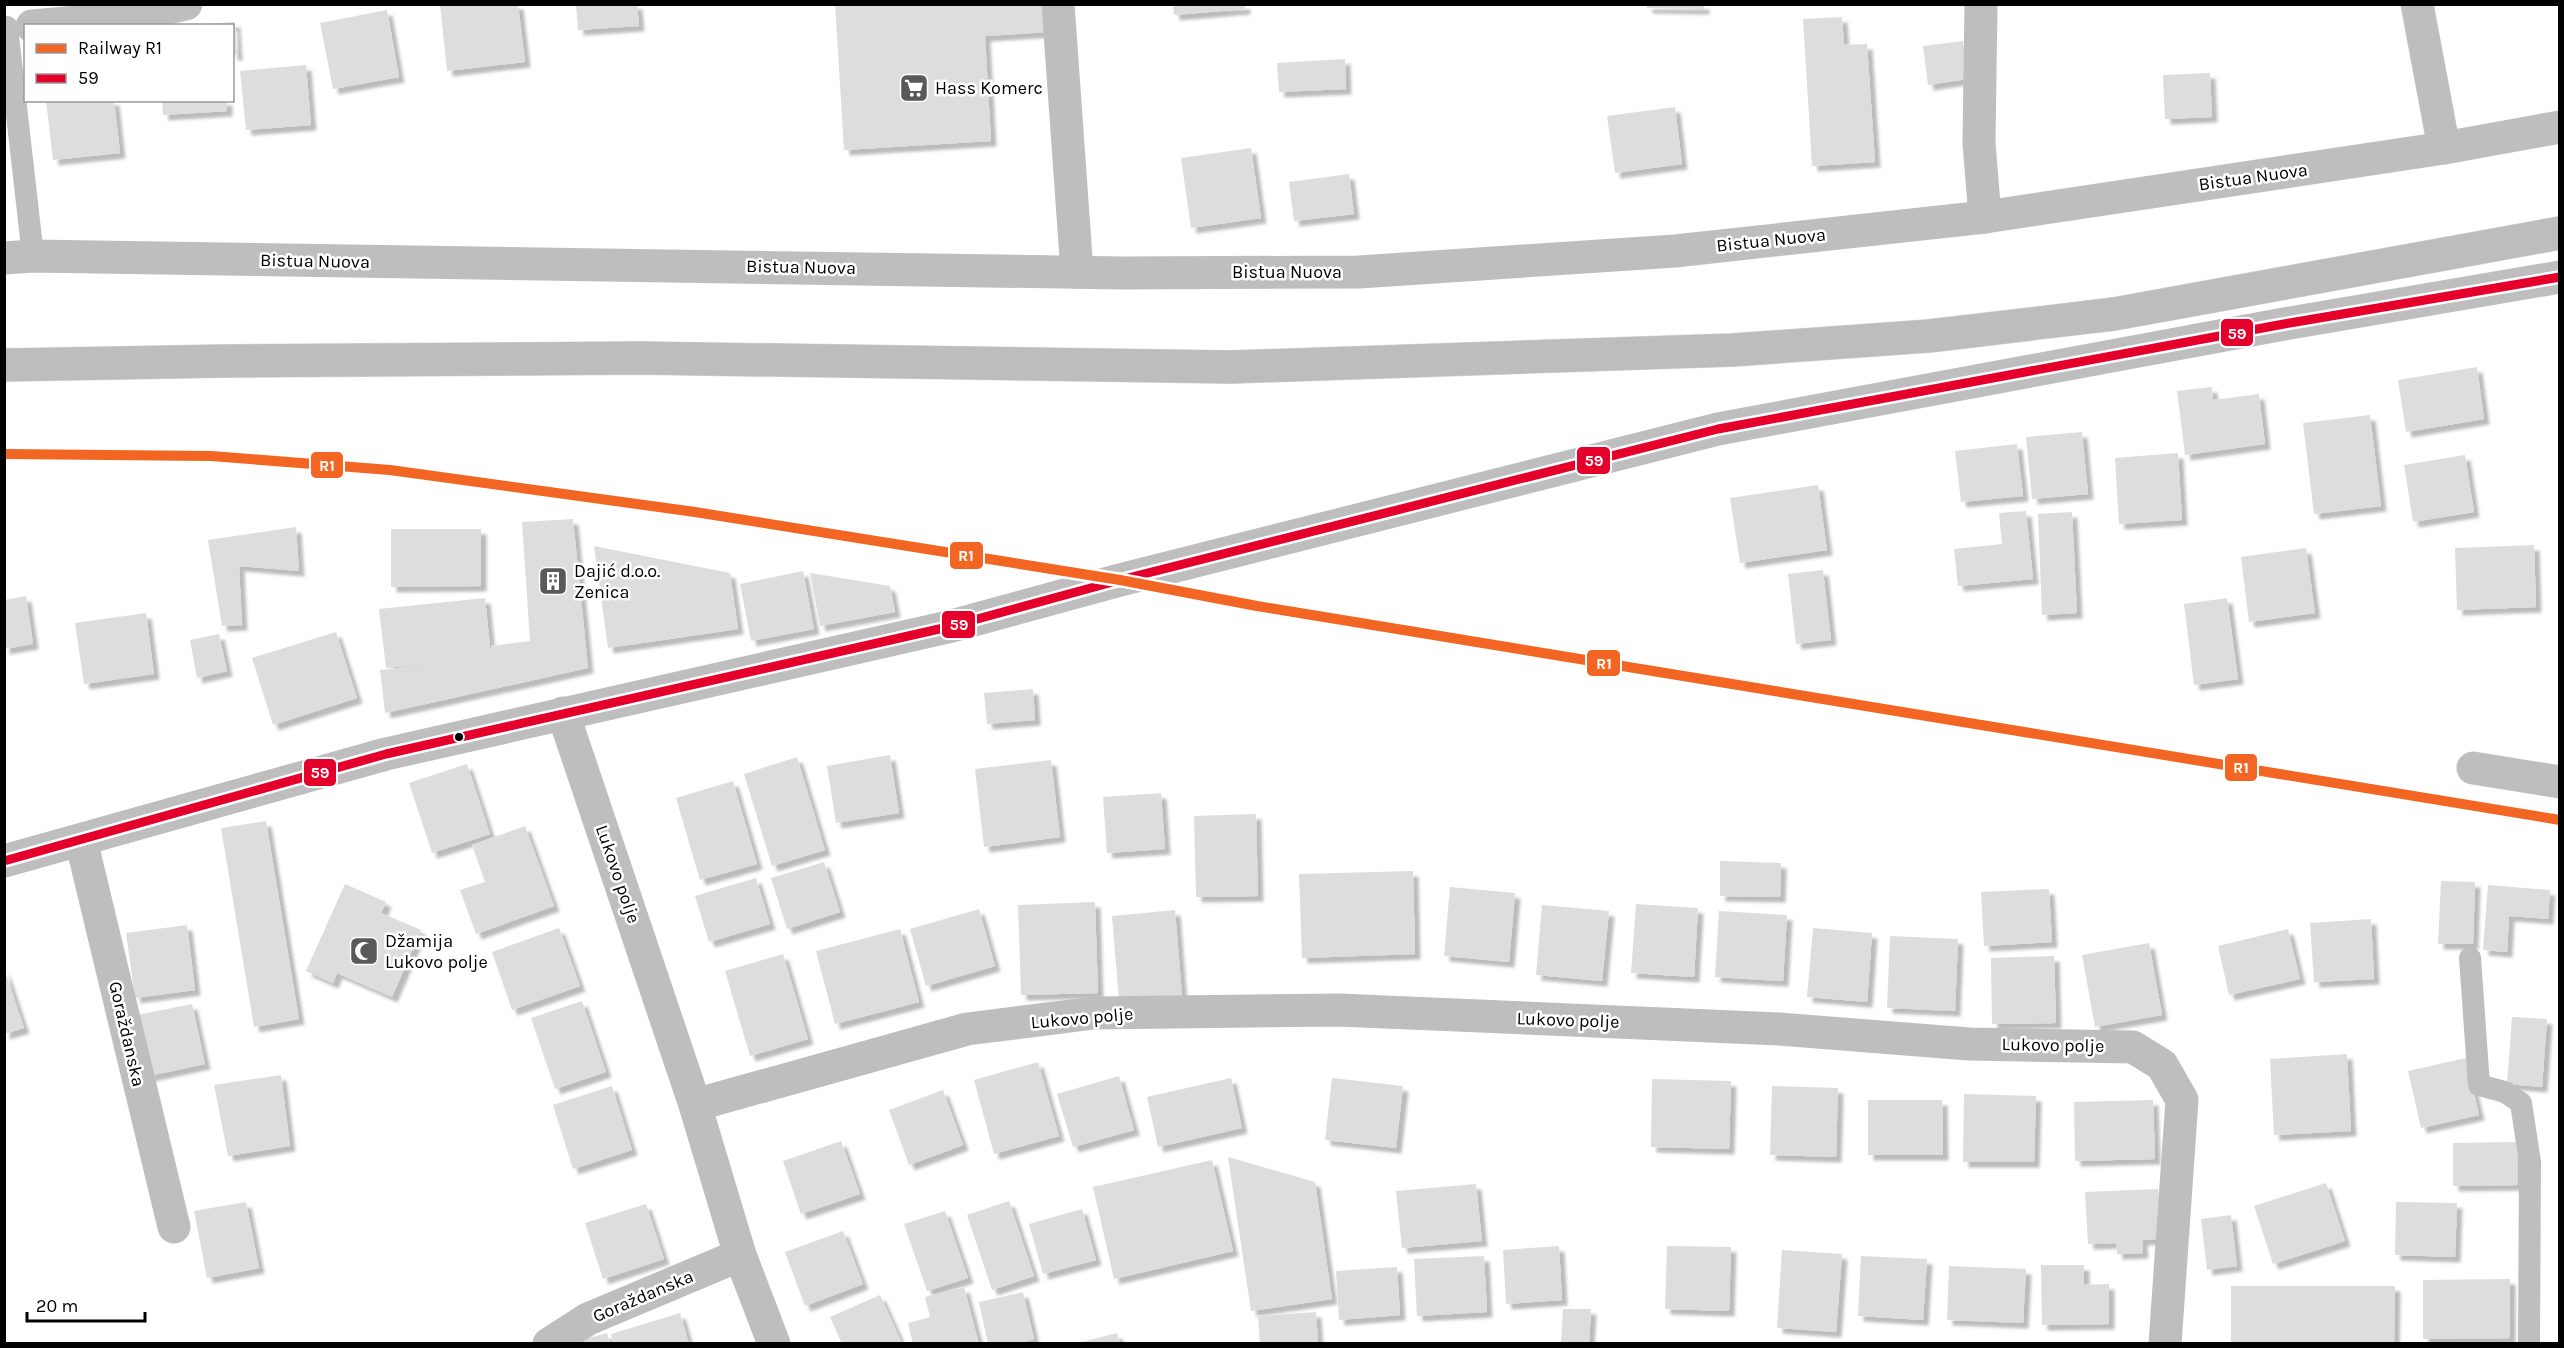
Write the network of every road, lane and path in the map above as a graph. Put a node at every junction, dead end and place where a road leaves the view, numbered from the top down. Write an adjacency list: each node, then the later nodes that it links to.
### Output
1 (186, 4): 5 (street)
2 (1058, 4): 12 (street)
3 (1981, 4): 9 (street)
4 (2417, 4): 8 (street)
5 (52, 24)
6 (17, 27): 11 (lane)
7 (2559, 127): 8 (street, Bistua Nuova)
8 (2444, 148): 9 (street, Bistua Nuova)
9 (1985, 217): 12 (street, Bistua Nuova)
10 (2559, 234): 14 (highway)
11 (19, 257): 12 (street, Bistua Nuova)
12 (1077, 272)
13 (2559, 277): 15 (street)
14 (4, 365)
15 (563, 713): 18 (street); 21 (street, Lukovo polje)
16 (2473, 768): 17 (street)
17 (2559, 783)
18 (81, 840): 19 (street); 22 (street, Goraždanska)
19 (4, 861)
20 (2470, 957): 27 (lane)
21 (695, 1105): 23 (street, Lukovo polje); 26 (street, Lukovo polje)
22 (174, 1227)
23 (740, 1255): 24 (street, Goraždanska); 25 (street, Lukovo polje)
24 (549, 1344)
25 (774, 1344)
26 (2164, 1344)
27 (2529, 1344)

